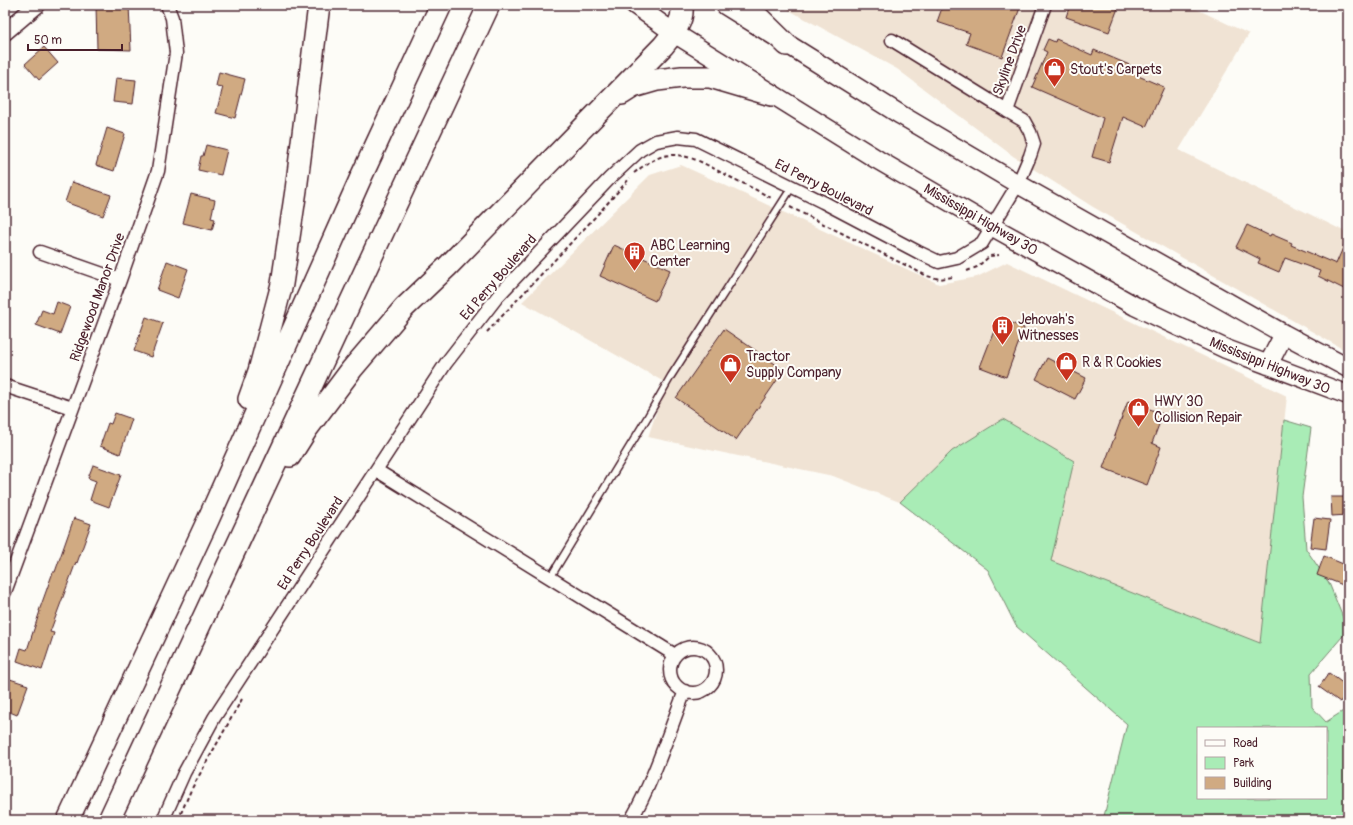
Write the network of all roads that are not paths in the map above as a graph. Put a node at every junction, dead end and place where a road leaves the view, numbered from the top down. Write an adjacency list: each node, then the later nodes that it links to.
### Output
1 (37, 5): 11 (street)
2 (167, 5): 22 (street, Ridgewood Manor Drive)
3 (319, 5): 30 (highway)
4 (441, 5): 30 (highway)
5 (489, 5): 31 (highway)
6 (635, 5): 12 (main road, Mississippi Highway 30)
7 (682, 5): 12 (highway)
8 (725, 5): 14 (main road, Mississippi Highway 30)
9 (746, 5): 14 (highway)
10 (1045, 5): 17 (street, Skyline Drive)
11 (5, 32)
12 (674, 33): 15 (main road, Mississippi Highway 30); 16 (highway)
13 (892, 40): 17 (street)
14 (787, 45): 18 (main road, Mississippi Highway 30)
15 (771, 95): 16 (highway); 20 (main road, Mississippi Highway 30)
16 (608, 103): 31 (highway)
17 (1007, 111): 18 (street, Skyline Drive)
18 (1018, 184): 20 (street, Ed Perry Boulevard); 23 (main road, Mississippi Highway 30)
19 (792, 187): 20 (street, Ed Perry Boulevard); 29 (street, Ed Perry Boulevard); 32 (lane)
20 (993, 226): 24 (main road, Mississippi Highway 30)
21 (40, 252): 22 (street)
22 (120, 280): 28 (street, Ridgewood Manor Drive)
23 (1284, 334): 24 (main road); 25 (main road, Mississippi Highway 30)
24 (1268, 365): 27 (main road, Mississippi Highway 30)
25 (1348, 368)
26 (5, 386): 28 (street)
27 (1348, 395)
28 (72, 408): 33 (street, Ridgewood Manor Drive)
29 (376, 470): 32 (street); 38 (street, Ed Perry Boulevard)
30 (208, 520): 36 (highway)
31 (247, 522): 37 (highway)
32 (550, 578): 34 (street)
33 (5, 592)
34 (675, 656): 35 (street); 35 (street)
35 (685, 691): 39 (street)
36 (68, 820)
37 (109, 820)
38 (163, 820)
39 (630, 820)

